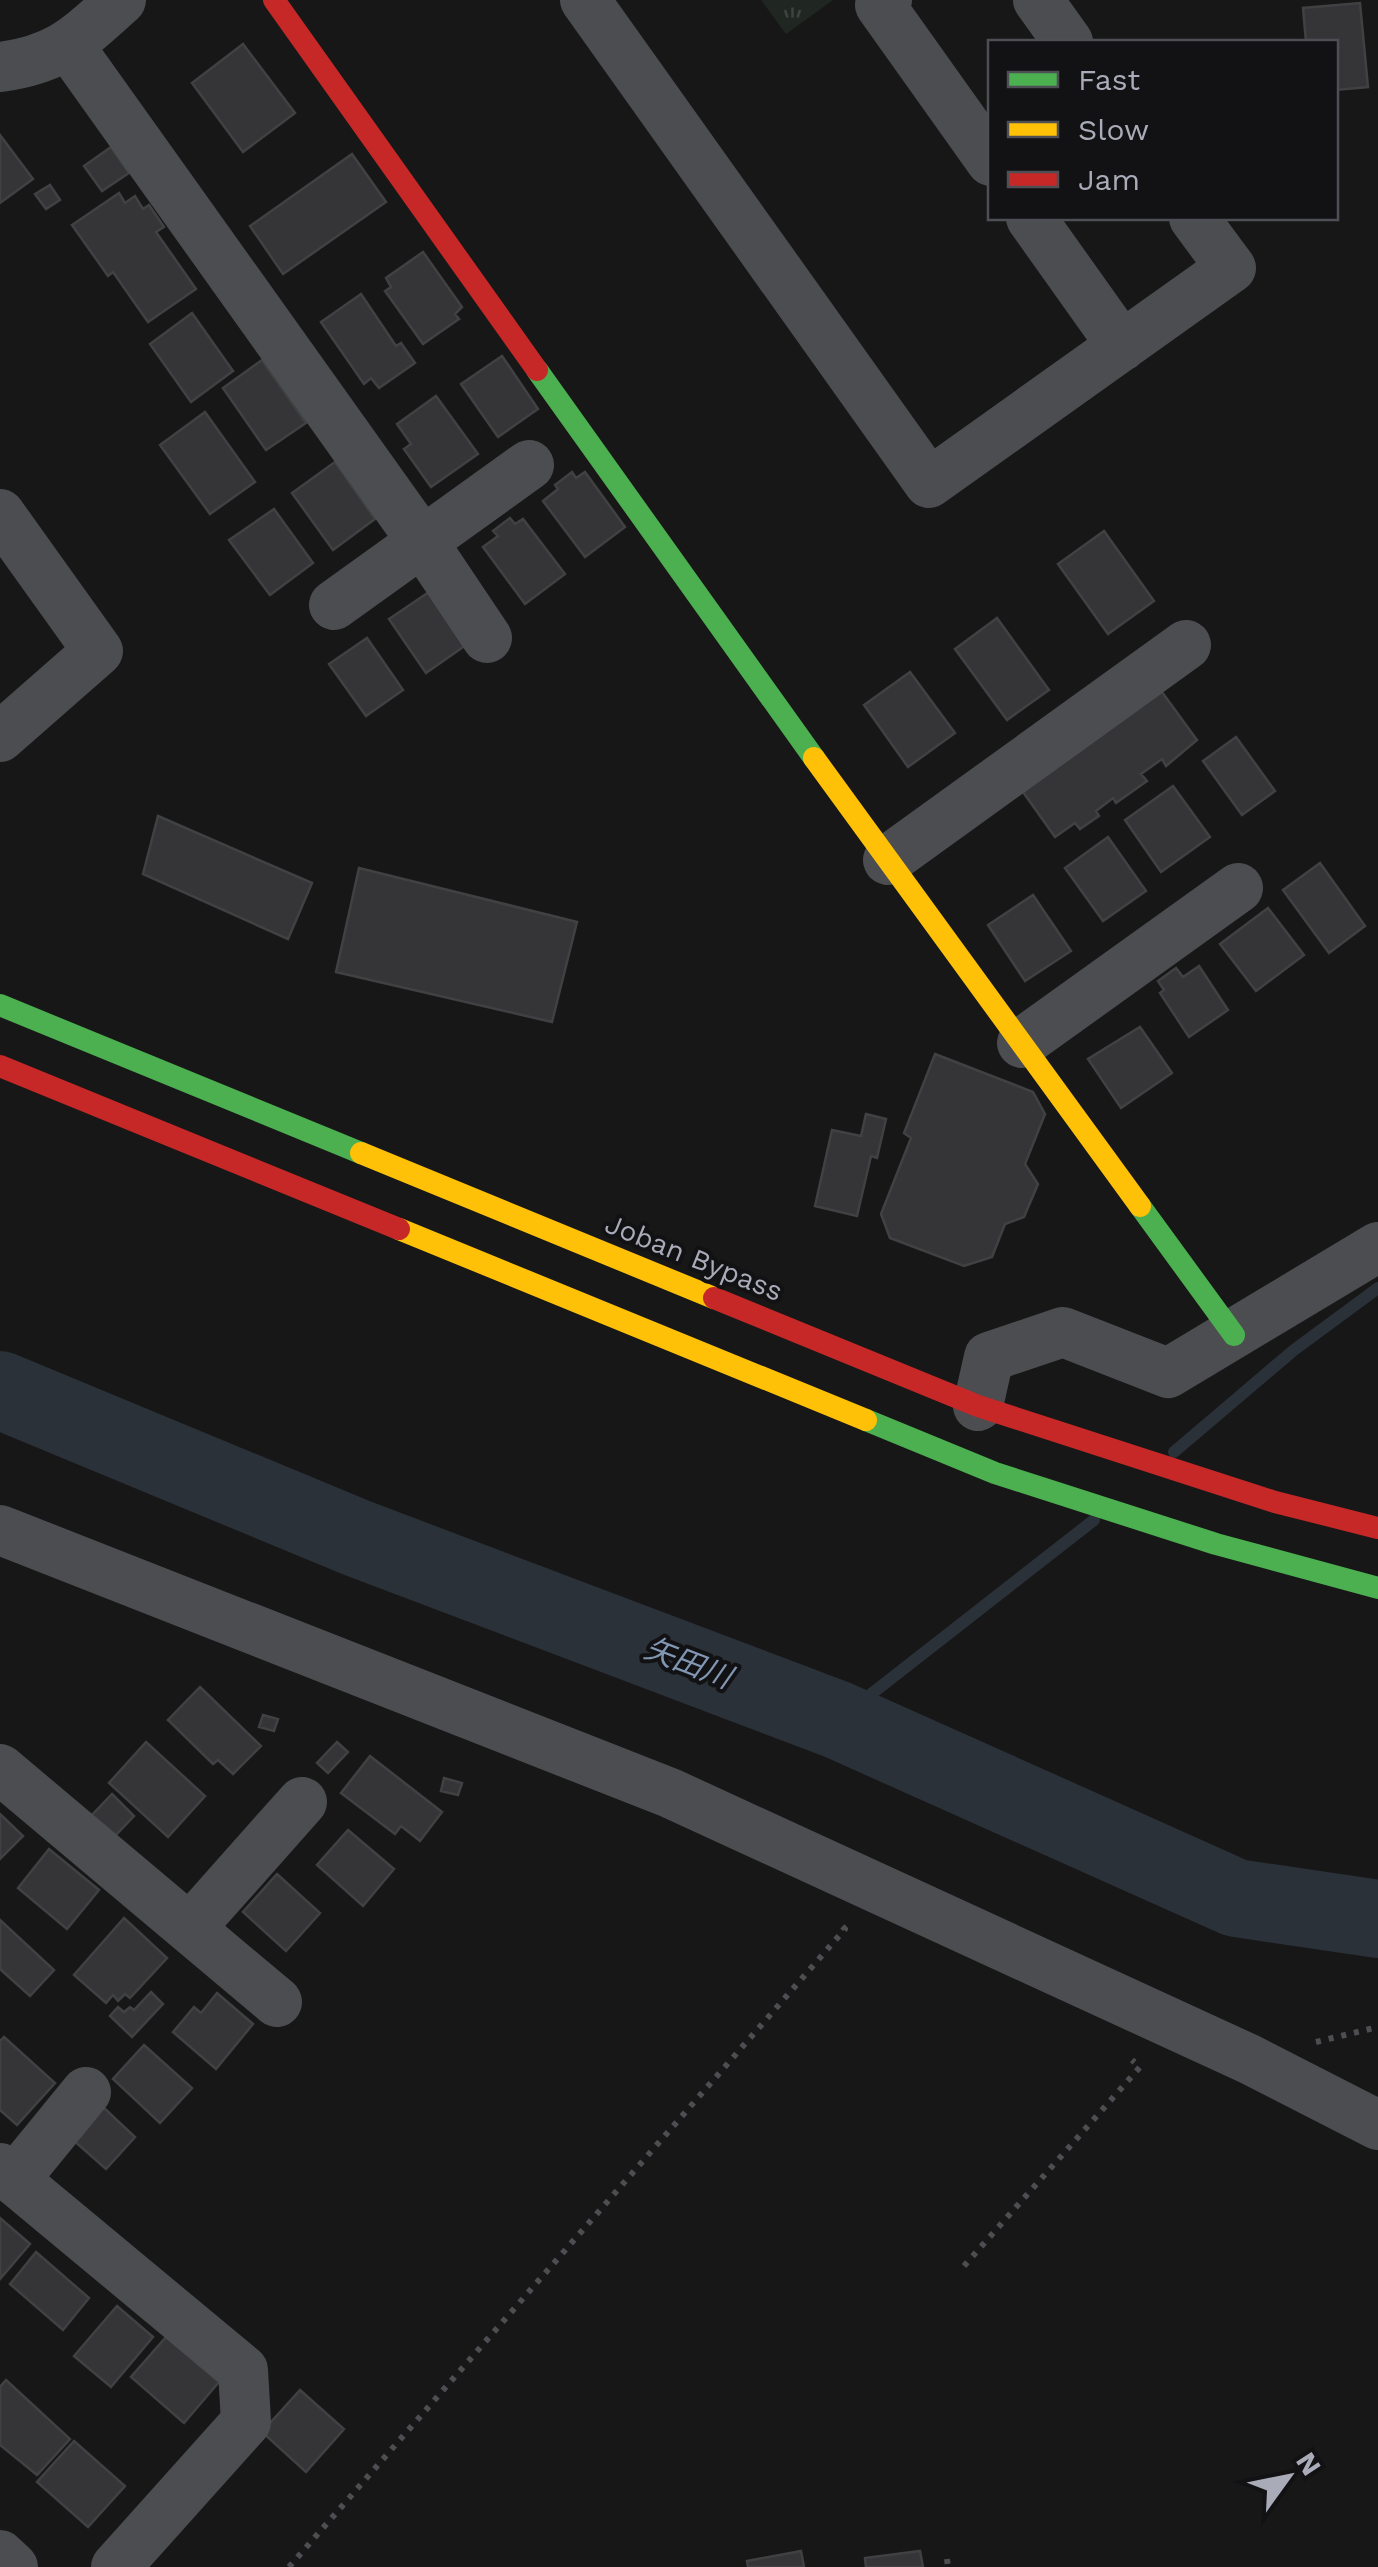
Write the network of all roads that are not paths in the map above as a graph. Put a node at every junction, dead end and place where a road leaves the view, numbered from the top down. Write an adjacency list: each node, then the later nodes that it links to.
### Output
1 (121, 0): 6 (street)
2 (274, 0): 20 (main road)
3 (584, 0): 12 (street)
4 (887, 0): 9 (street)
5 (1038, 0): 7 (street)
6 (71, 26): 8 (street); 15 (street)
7 (1067, 40)
8 (0, 67)
9 (988, 158)
10 (1032, 220): 12 (street)
11 (1195, 220): 12 (street)
12 (1122, 346)
13 (529, 465): 15 (street)
14 (0, 514): 19 (street)
15 (422, 541): 16 (street); 17 (street)
16 (334, 605)
17 (487, 638)
18 (1186, 645): 20 (street)
19 (0, 737)
20 (888, 860): 23 (main road)
21 (1238, 888): 23 (street)
22 (0, 1005): 27 (main road, Joban Bypass)
23 (1022, 1043): 26 (main road)
24 (0, 1066): 30 (main road)
25 (1378, 1247): 26 (street)
26 (1234, 1335): 27 (street)
27 (978, 1406): 28 (main road, Joban Bypass)
28 (1378, 1528)
29 (0, 1530): 36 (street)
30 (1378, 1588)
31 (0, 1769): 33 (street)
32 (302, 1802): 33 (street)
33 (190, 1928): 34 (street)
34 (277, 2002)
35 (86, 2092): 37 (street)
36 (1378, 2126)
37 (7, 2174): 40 (street)
38 (0, 2556): 39 (street)
39 (14, 2567)
40 (116, 2567)

